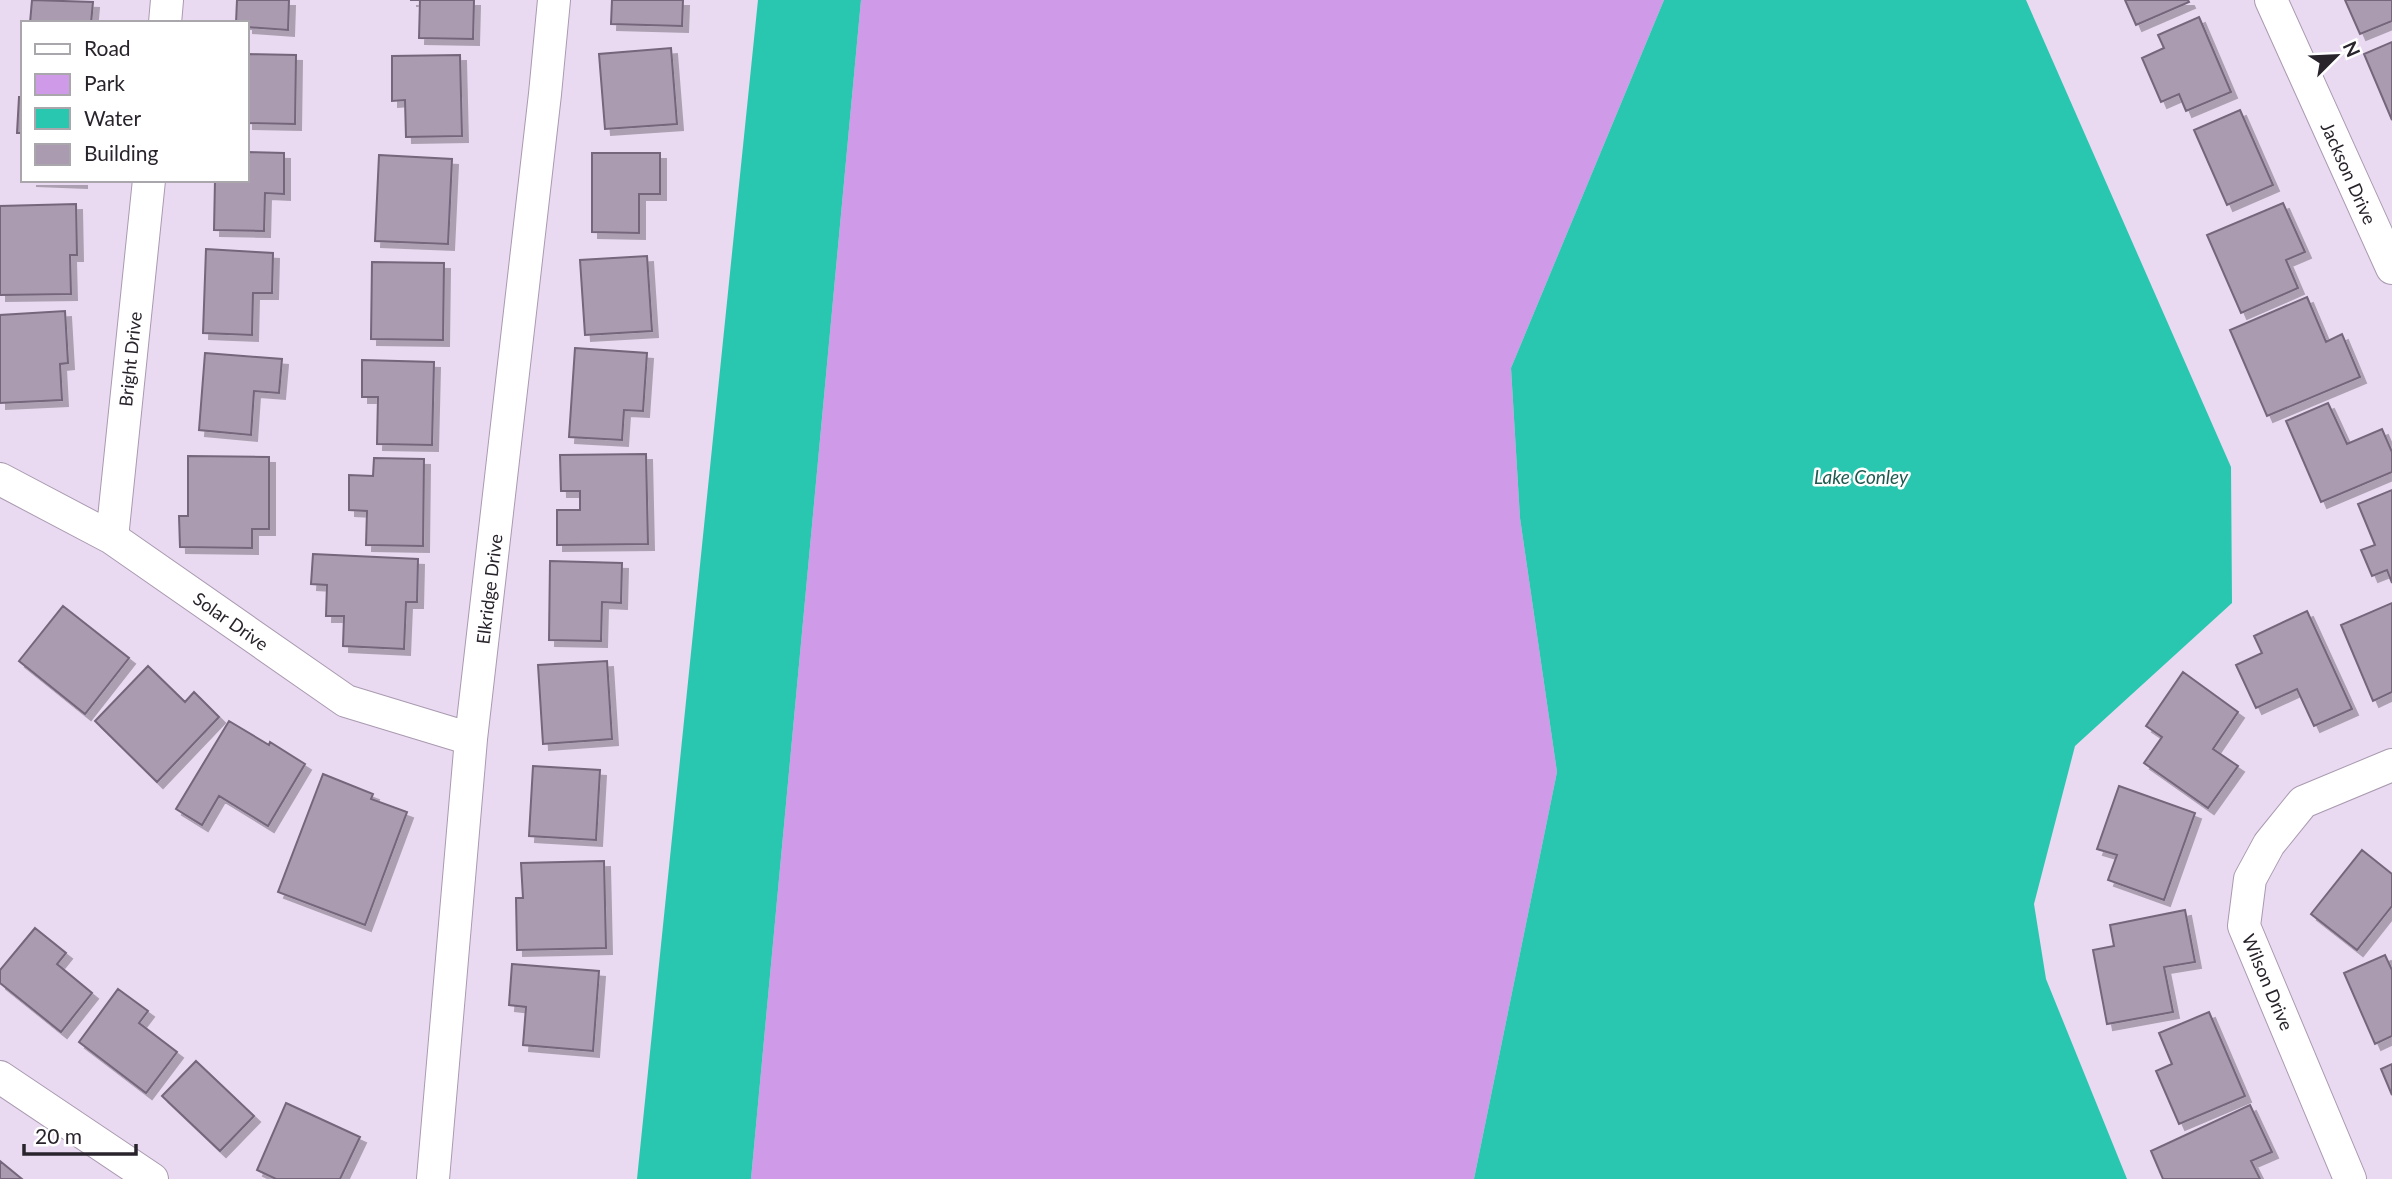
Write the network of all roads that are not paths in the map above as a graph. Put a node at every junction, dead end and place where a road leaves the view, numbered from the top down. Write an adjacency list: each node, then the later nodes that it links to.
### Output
1 (167, 0): 4 (street)
2 (554, 0): 9 (street, Elkridge Drive)
3 (2272, 0): 6 (street, Jackson Drive)
4 (165, 21)
5 (149, 182): 8 (street, Bright Drive)
6 (2392, 268)
7 (0, 479): 8 (street, Solar Drive)
8 (112, 537): 9 (street, Solar Drive)
9 (471, 738): 13 (street, Elkridge Drive)
10 (2392, 765): 14 (street, Wilson Drive)
11 (0, 1077): 12 (street)
12 (152, 1179)
13 (433, 1179)
14 (2350, 1179)

